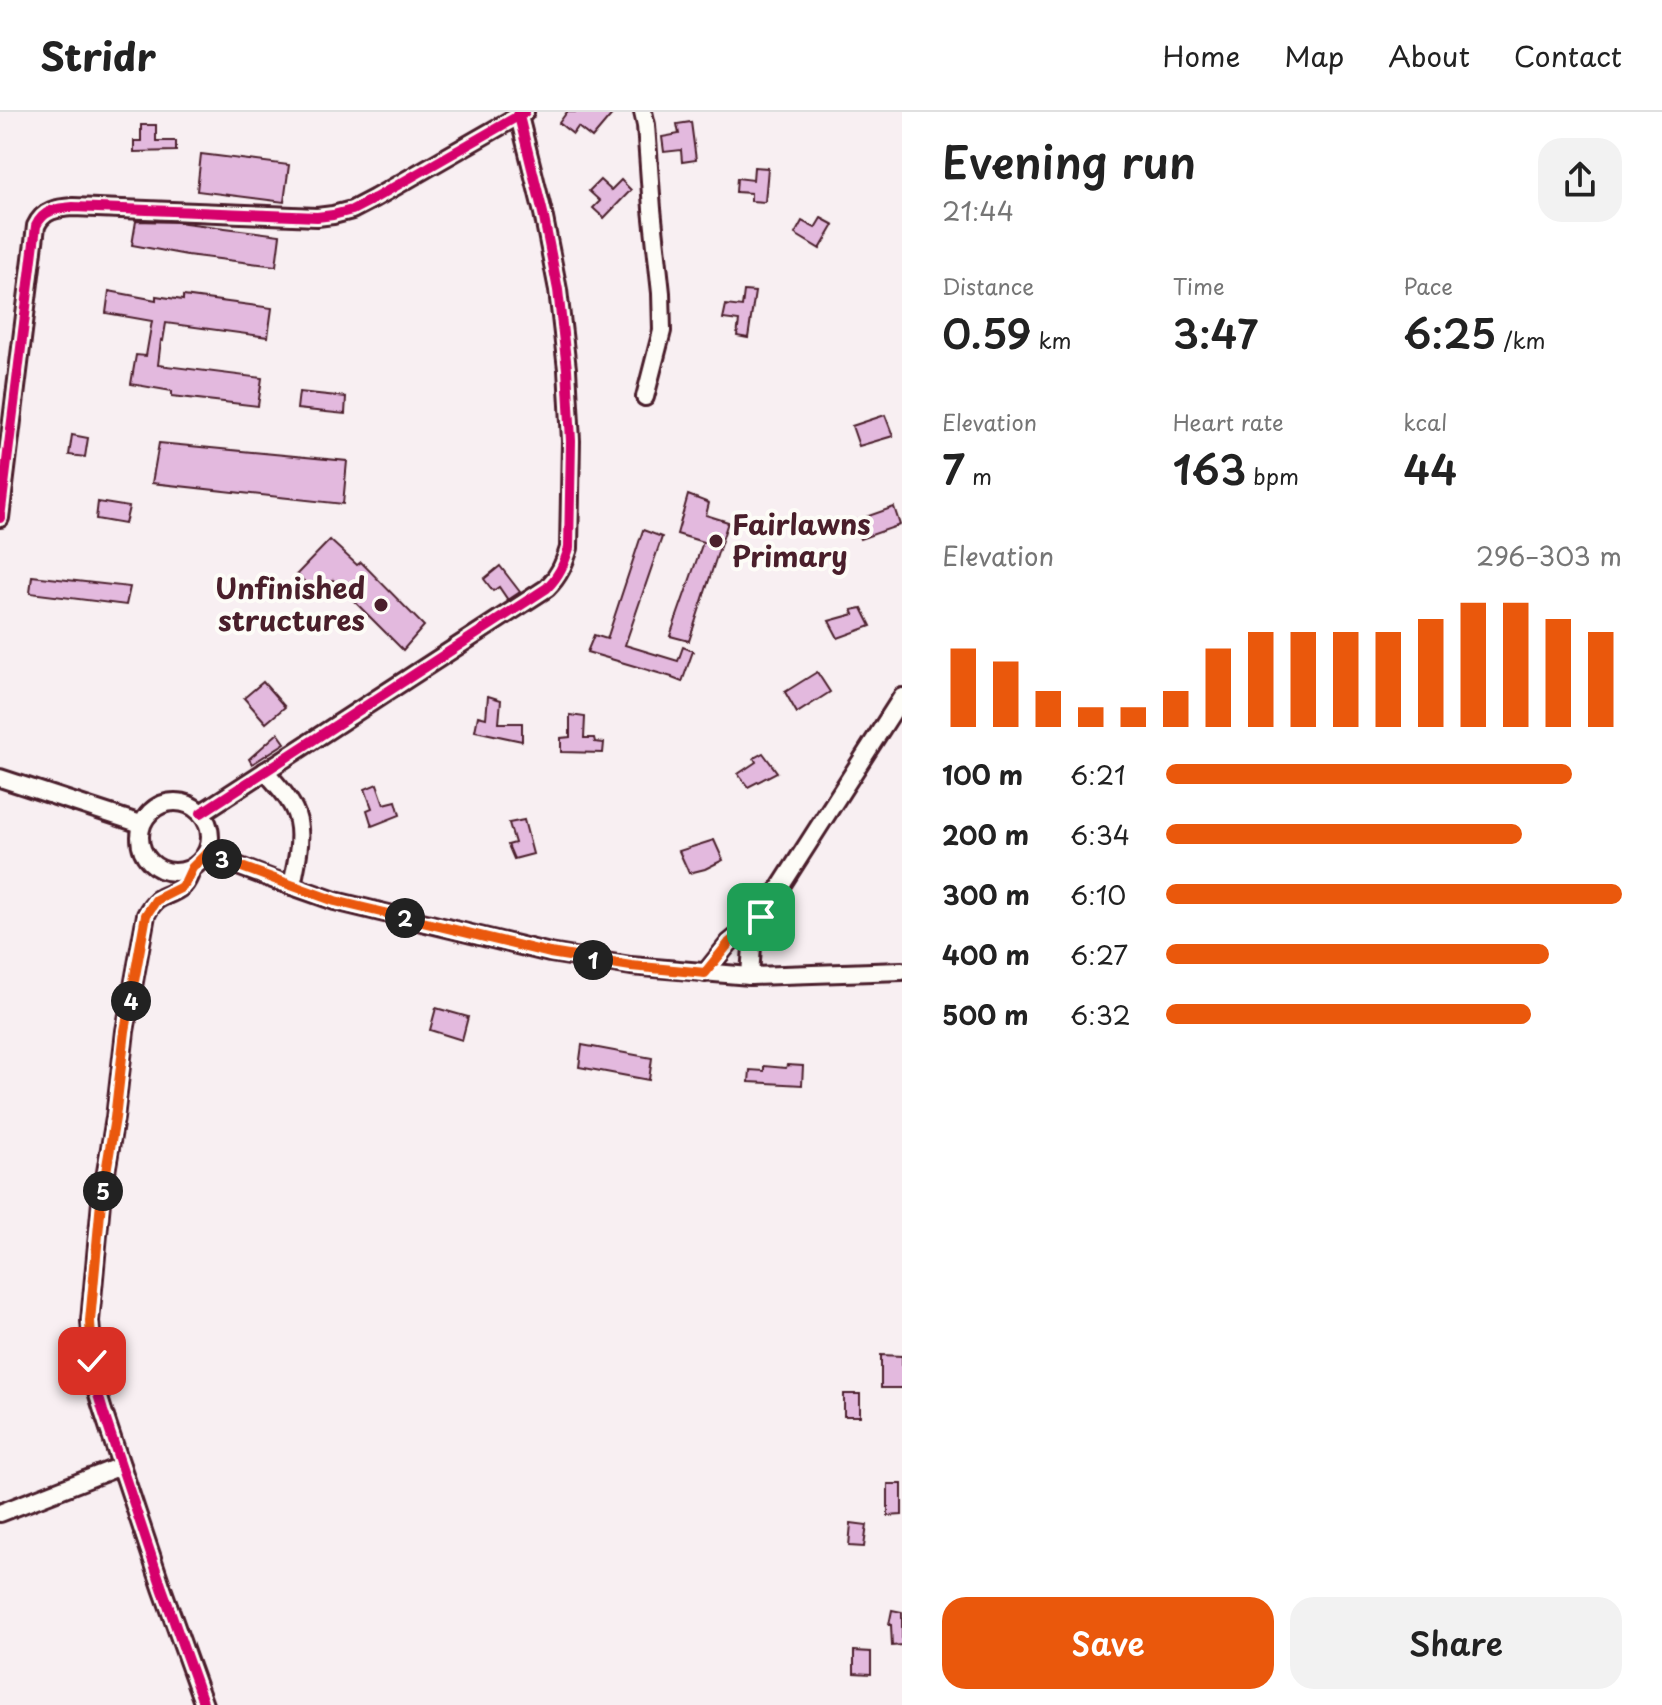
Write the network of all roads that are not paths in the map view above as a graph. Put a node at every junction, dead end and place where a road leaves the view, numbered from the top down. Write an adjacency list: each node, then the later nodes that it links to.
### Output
1 (643, 112): 3 (street)
2 (521, 113): 4 (street); 6 (street)
3 (645, 397)
4 (0, 518)
5 (902, 697): 13 (street)
6 (265, 771): 8 (street); 12 (street)
7 (0, 778): 9 (street)
8 (201, 813): 9 (street); 10 (street)
9 (141, 824): 11 (street)
10 (206, 854): 11 (street); 12 (street)
11 (192, 868): 17 (street)
12 (292, 886): 15 (street)
13 (761, 917): 15 (street); 16 (street)
14 (902, 971): 16 (street)
15 (705, 973): 16 (street)
16 (750, 976)
17 (121, 1466): 18 (street); 19 (street)
18 (0, 1513)
19 (204, 1705)

